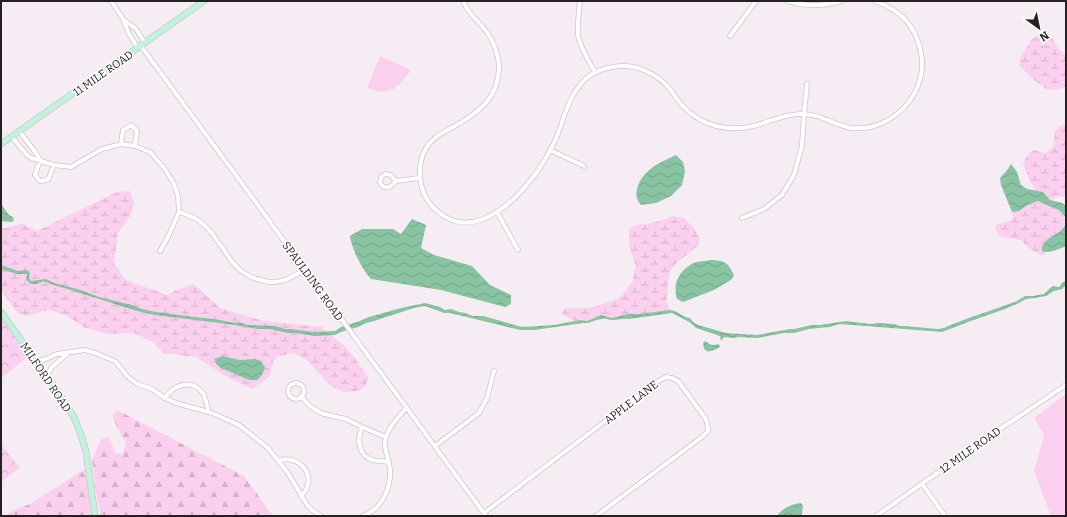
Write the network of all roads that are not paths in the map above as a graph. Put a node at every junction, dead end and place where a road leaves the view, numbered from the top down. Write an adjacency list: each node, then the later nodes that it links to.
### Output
1 (111, 1): 9 (street)
2 (204, 1): 11 (street, 11 MILE ROAD)
3 (463, 1): 24 (street)
4 (580, 1): 12 (street)
5 (756, 1): 10 (street)
6 (787, 1): 7 (street)
7 (842, 1)
8 (874, 1): 14 (street)
9 (123, 19): 11 (street); 11 (street)
10 (730, 36)
11 (142, 45): 15 (street, 11 MILE ROAD); 31 (street, SPAULDING ROAD)
12 (595, 72): 14 (street); 20 (street)
13 (807, 84): 14 (street)
14 (804, 114): 28 (street)
15 (20, 132): 16 (street, 11 MILE ROAD); 21 (street)
16 (12, 137): 17 (street, 11 MILE ROAD); 21 (street)
17 (1, 144)
18 (121, 144): 19 (street); 19 (street); 22 (street)
19 (135, 146): 26 (street)
20 (550, 150): 23 (street); 27 (street)
21 (40, 160): 22 (street); 22 (street)
22 (54, 166)
23 (584, 166)
24 (419, 178): 25 (street); 27 (street)
25 (396, 181)
26 (178, 212): 30 (street); 31 (street)
27 (497, 212): 29 (street)
28 (742, 218)
29 (518, 250)
30 (160, 251)
31 (305, 270): 40 (street, SPAULDING ROAD)
32 (1, 312): 34 (street, MILFORD ROAD)
33 (68, 352): 34 (street); 36 (street); 39 (street)
34 (37, 361): 36 (street, MILFORD ROAD)
35 (494, 371): 44 (street)
36 (47, 374): 50 (street, MILFORD ROAD)
37 (1066, 385): 47 (street, 12 MILE ROAD)
38 (301, 396): 42 (street)
39 (164, 398): 41 (street); 41 (street)
40 (406, 407): 43 (street); 44 (street, SPAULDING ROAD)
41 (209, 412): 45 (street)
42 (362, 427): 43 (street); 46 (street)
43 (386, 437): 46 (street)
44 (435, 446): 49 (street, SPAULDING ROAD)
45 (278, 461): 48 (street); 48 (street)
46 (388, 462): 52 (street)
47 (922, 484): 54 (street, 12 MILE ROAD); 55 (street)
48 (301, 496): 51 (street)
49 (485, 514): 53 (street, APPLE LANE)
50 (95, 516)
51 (320, 516)
52 (363, 516)
53 (596, 516)
54 (876, 516)
55 (945, 516)

